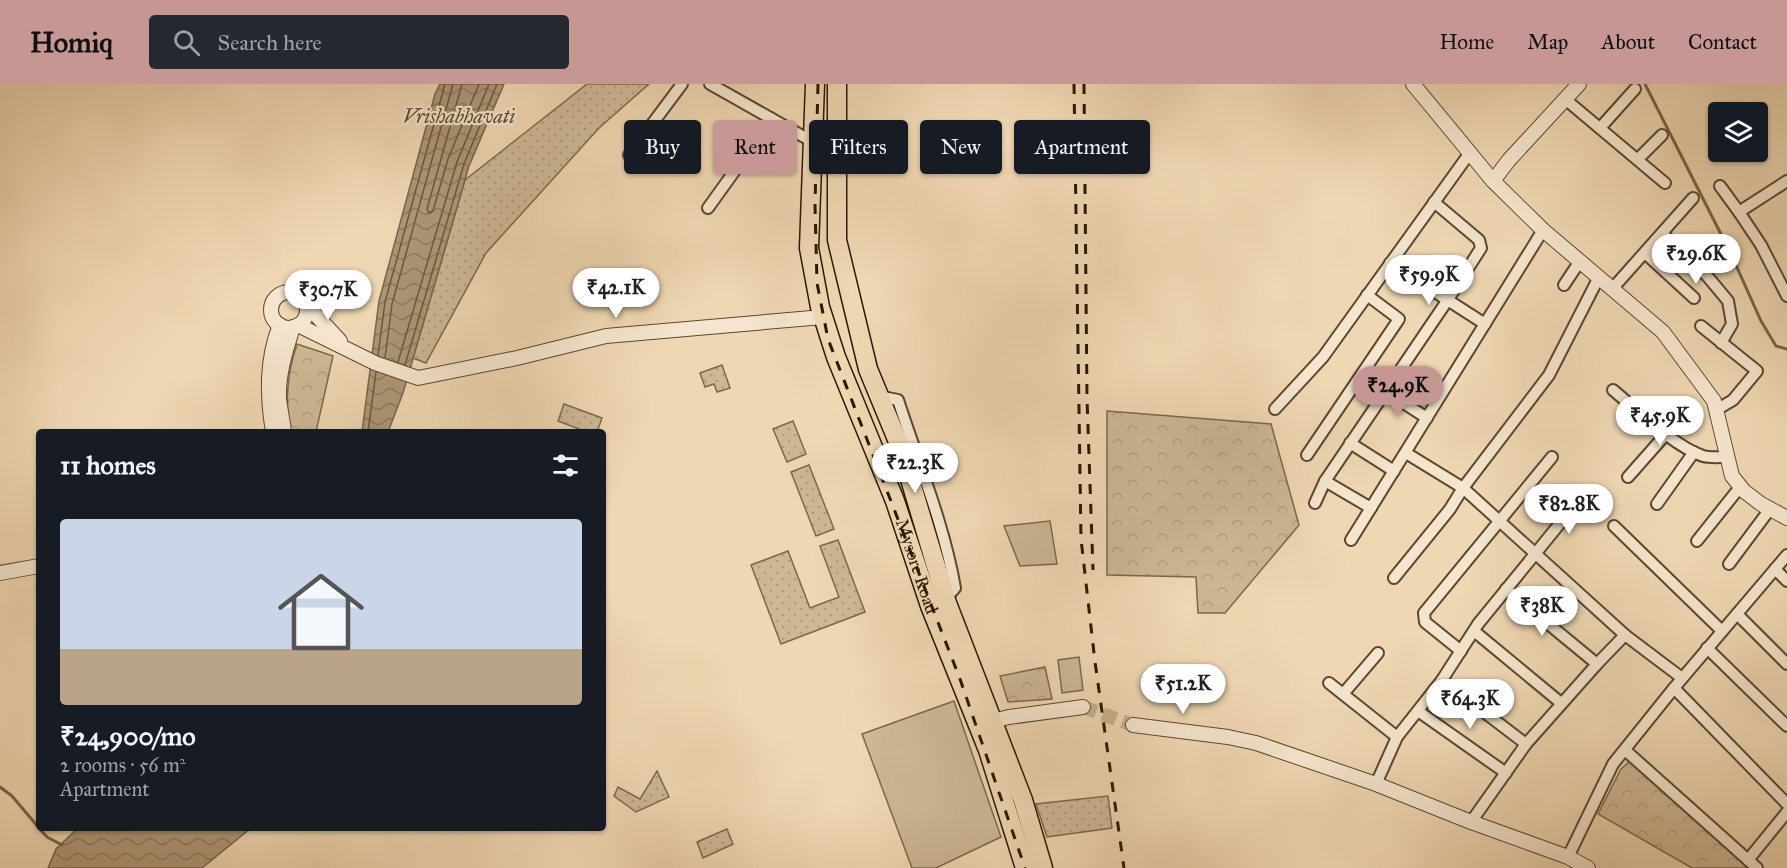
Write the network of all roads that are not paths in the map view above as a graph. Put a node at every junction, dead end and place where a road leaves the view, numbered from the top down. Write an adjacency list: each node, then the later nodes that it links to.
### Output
1 (682, 84): 10 (street)
2 (710, 84): 9 (street)
3 (815, 84): 11 (highway, Mysore Road)
4 (837, 84): 100 (highway, Mysore Road)
5 (1413, 84): 15 (street)
6 (1579, 84): 8 (street)
7 (1635, 89): 12 (street)
8 (1565, 99): 12 (street); 18 (street)
9 (772, 119): 14 (street); 24 (street)
10 (656, 120)
11 (814, 120)
12 (1600, 128): 16 (street)
13 (1662, 135): 16 (street)
14 (809, 140)
15 (1469, 154): 18 (street); 23 (street)
16 (1638, 159): 20 (street)
17 (811, 174): 39 (highway, Mysore Road)
18 (1493, 181): 26 (street)
19 (1787, 181): 25 (street)
20 (1665, 183)
21 (1720, 186): 25 (street)
22 (1693, 198): 27 (street)
23 (1434, 202): 30 (street); 37 (street)
24 (708, 208)
25 (1739, 212): 35 (street)
26 (1543, 230): 29 (street); 40 (street)
27 (1663, 234): 28 (street); 43 (street)
28 (1645, 253): 33 (street); 36 (street)
29 (1580, 261): 31 (street); 32 (street)
30 (1390, 263): 34 (street); 37 (street)
31 (1599, 277): 33 (street); 63 (street)
32 (1564, 285)
33 (1613, 288): 48 (street)
34 (1367, 295): 47 (street); 56 (street)
35 (1787, 296)
36 (1694, 298)
37 (1447, 302): 40 (street); 46 (street)
38 (305, 303): 41 (street); 41 (street); 44 (street)
39 (823, 317): 44 (street); 113 (highway, Mysore Road)
40 (1485, 324): 49 (street)
41 (290, 326): 44 (street); 50 (street); 51 (street)
42 (1701, 326): 43 (street)
43 (1721, 342): 48 (street)
44 (344, 346)
45 (1613, 390): 52 (street)
46 (1385, 391): 49 (street); 53 (street)
47 (1275, 409)
48 (1716, 410): 58 (street)
49 (1427, 418): 55 (street)
50 (273, 429)
51 (284, 429)
52 (1666, 434): 54 (street); 60 (street)
53 (1350, 443): 59 (street); 61 (street)
54 (1694, 452): 58 (street); 66 (street)
55 (1406, 453): 59 (street); 63 (street)
56 (1307, 455)
57 (1552, 457): 70 (street)
58 (1727, 457): 62 (street)
59 (1395, 471): 67 (street)
60 (1628, 477)
61 (1325, 481): 65 (street); 67 (street)
62 (1740, 487): 68 (street); 73 (street)
63 (1463, 488): 70 (street); 80 (street)
64 (1579, 500): 74 (street)
65 (1315, 503)
66 (1658, 504)
67 (1371, 508): 72 (street)
68 (1770, 509): 69 (street); 76 (street)
69 (1787, 518)
70 (1500, 520): 74 (street); 88 (street)
71 (1614, 526): 85 (street)
72 (1351, 540)
73 (1697, 541)
74 (1536, 552): 82 (street); 86 (street)
75 (1787, 555): 78 (street)
76 (1729, 564)
77 (36, 567): 79 (street)
78 (1775, 569): 81 (street); 83 (street)
79 (0, 573)
80 (1394, 578)
81 (1787, 582)
82 (1506, 589): 84 (street); 90 (street)
83 (1737, 614): 85 (street); 91 (street)
84 (1474, 631): 88 (street); 97 (street)
85 (1722, 631): 87 (street)
86 (1625, 635): 90 (street); 92 (street)
87 (1707, 648): 92 (street); 102 (street)
88 (1461, 651): 93 (street)
89 (1378, 653): 96 (street)
90 (1597, 664): 97 (street)
91 (1787, 664)
92 (1682, 678): 95 (street)
93 (1442, 680): 99 (street); 104 (street)
94 (1329, 683): 96 (street)
95 (1674, 688): 105 (street); 108 (street)
96 (1343, 694): 103 (street)
97 (1562, 703): 104 (street)
98 (1083, 707): 100 (street)
99 (1418, 711): 103 (street); 106 (street)
100 (992, 721): 114 (highway, Mysore Road)
101 (1133, 725): 107 (street)
102 (1787, 726)
103 (1397, 736): 107 (street)
104 (1526, 744): 106 (street)
105 (1625, 750): 111 (street); 112 (street)
106 (1506, 773): 110 (street)
107 (1376, 784): 110 (street)
108 (1787, 804)
109 (1787, 812): 112 (street)
110 (1471, 822): 111 (street)
111 (1568, 857): 115 (street)
112 (1748, 860): 116 (street)
113 (1025, 868)
114 (1043, 868)
115 (1588, 868)
116 (1757, 868)

